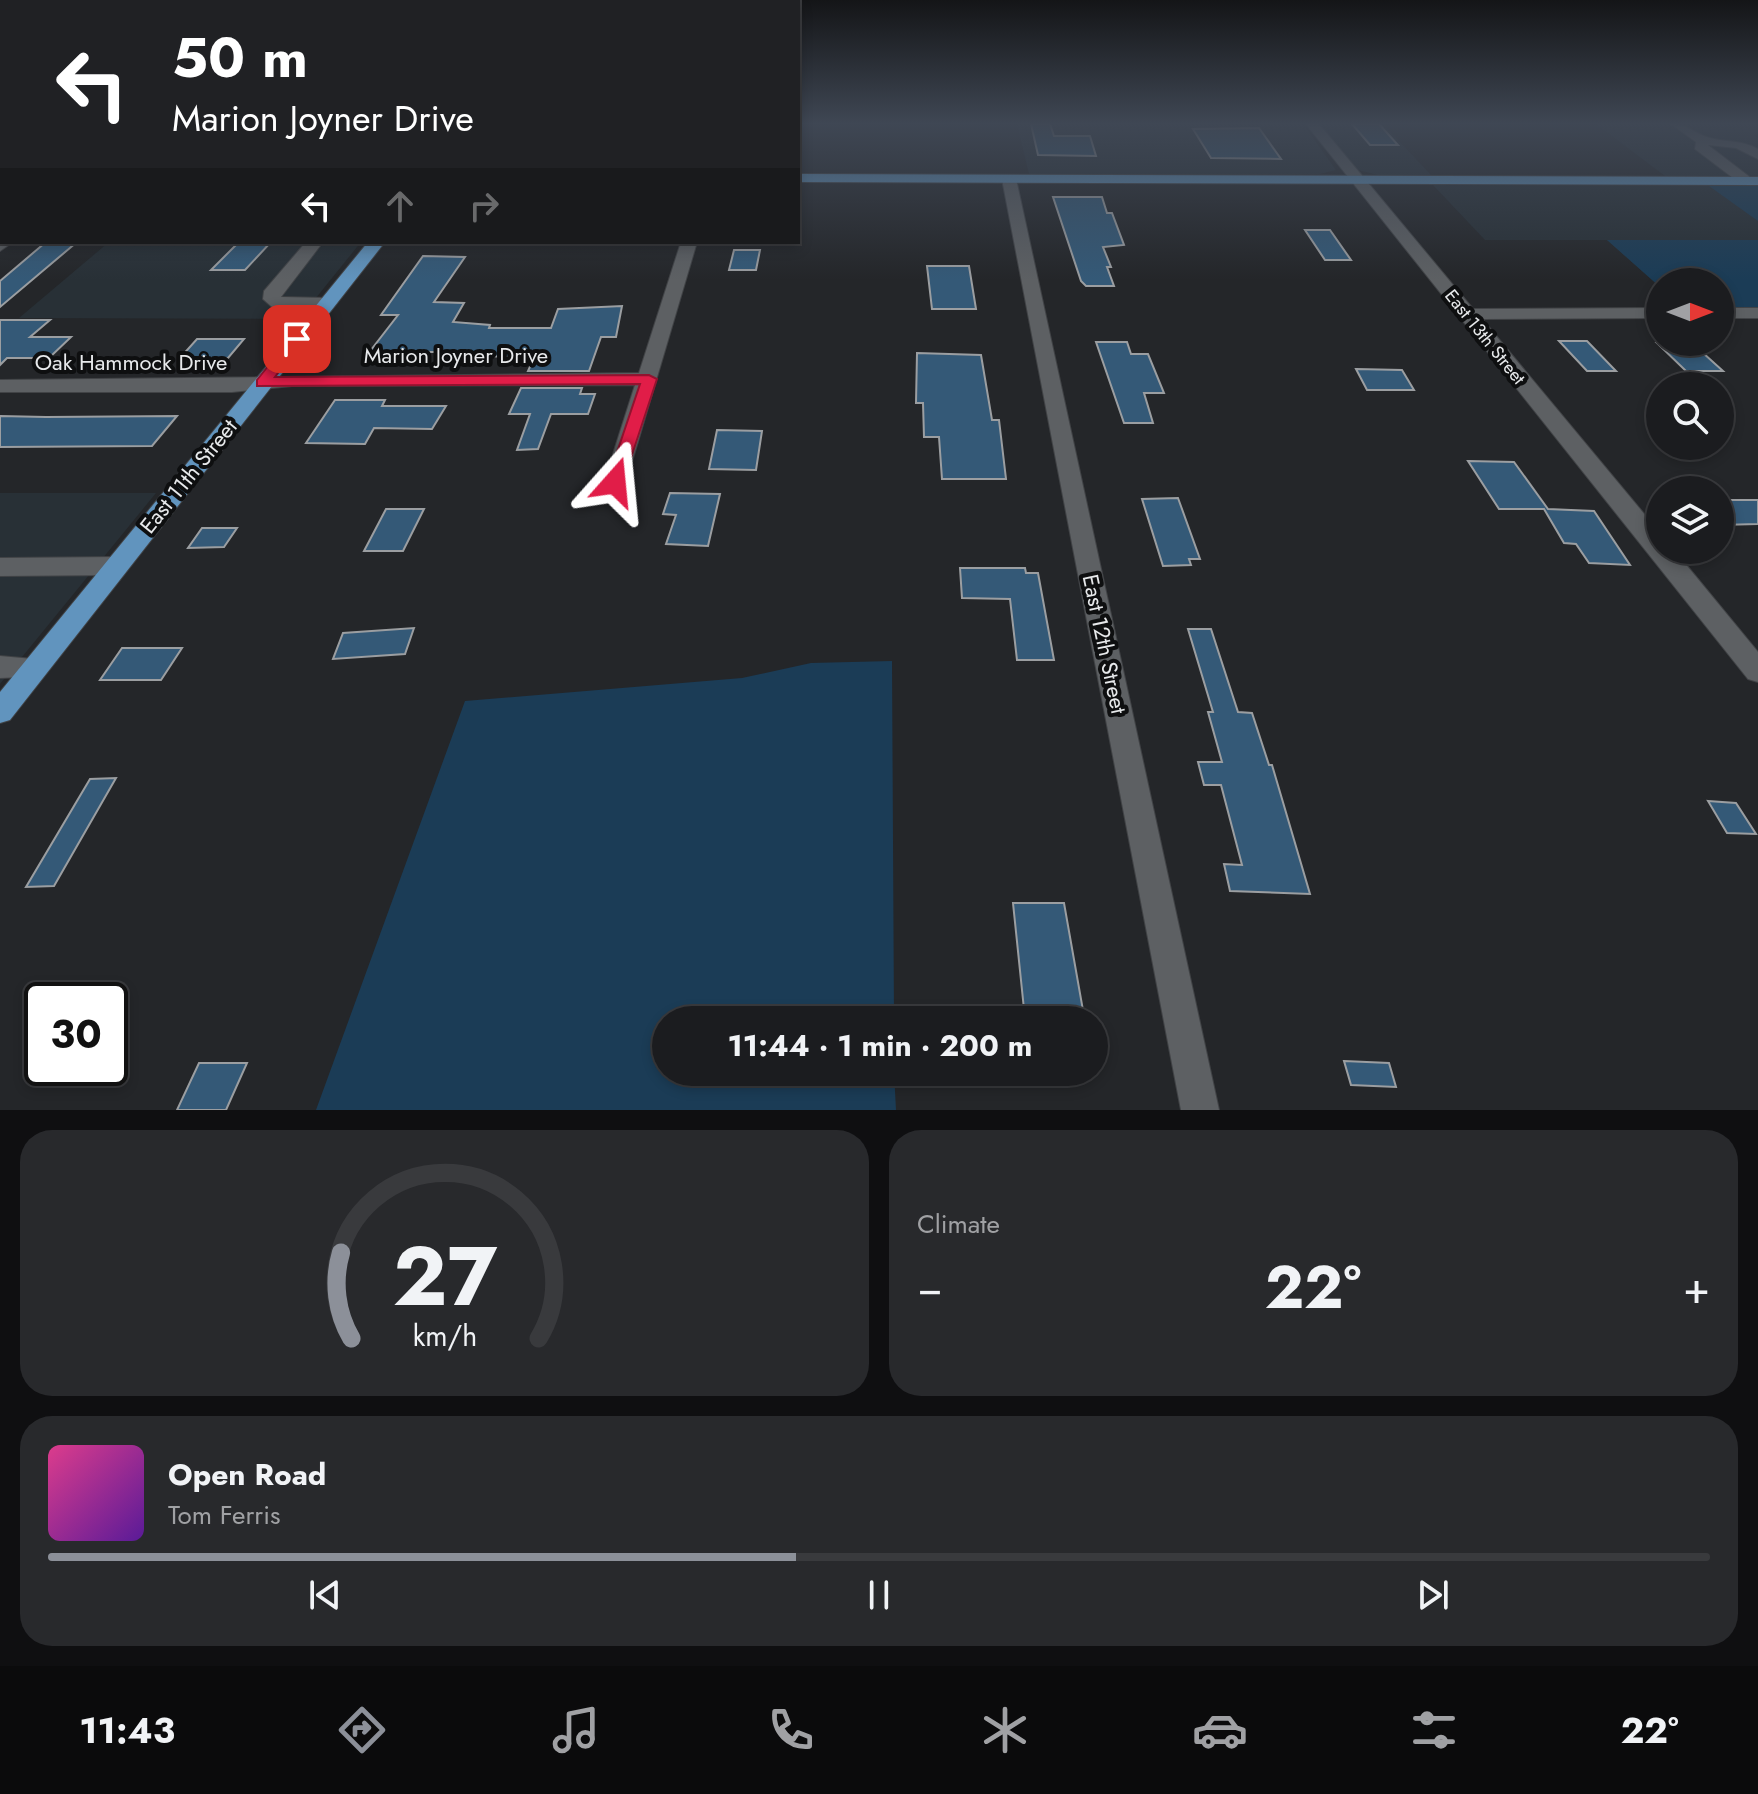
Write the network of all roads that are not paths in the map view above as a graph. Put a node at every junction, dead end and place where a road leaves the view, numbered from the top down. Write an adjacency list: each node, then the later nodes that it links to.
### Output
1 (1354, 176): 4 (street, East 13th Street)
2 (800, 178): 3 (main road)
3 (1009, 179): 4 (main road); 26 (street, East 12th Street)
4 (1357, 180): 5 (main road); 12 (street, East 13th Street)
5 (1752, 181)
6 (313, 244): 9 (street)
7 (375, 244): 9 (main road, East 11th Street)
8 (688, 244): 14 (street)
9 (328, 303): 15 (main road, East 11th Street)
10 (1646, 313): 12 (street)
11 (1749, 313): 13 (street)
12 (1465, 314): 18 (street, East 13th Street)
13 (1758, 328)
14 (649, 379): 15 (street, Marion Joyner Drive); 17 (street)
15 (262, 383): 16 (street, Oak Hammock Drive); 20 (main road, East 11th Street)
16 (0, 386)
17 (615, 482)
18 (1646, 533)
19 (1671, 564): 24 (street, East 13th Street)
20 (116, 566): 21 (street); 23 (main road, East 11th Street)
21 (5, 572)
22 (0, 667): 23 (street)
23 (35, 668): 25 (main road, East 11th Street)
24 (1758, 671)
25 (0, 712)
26 (1200, 1110)

